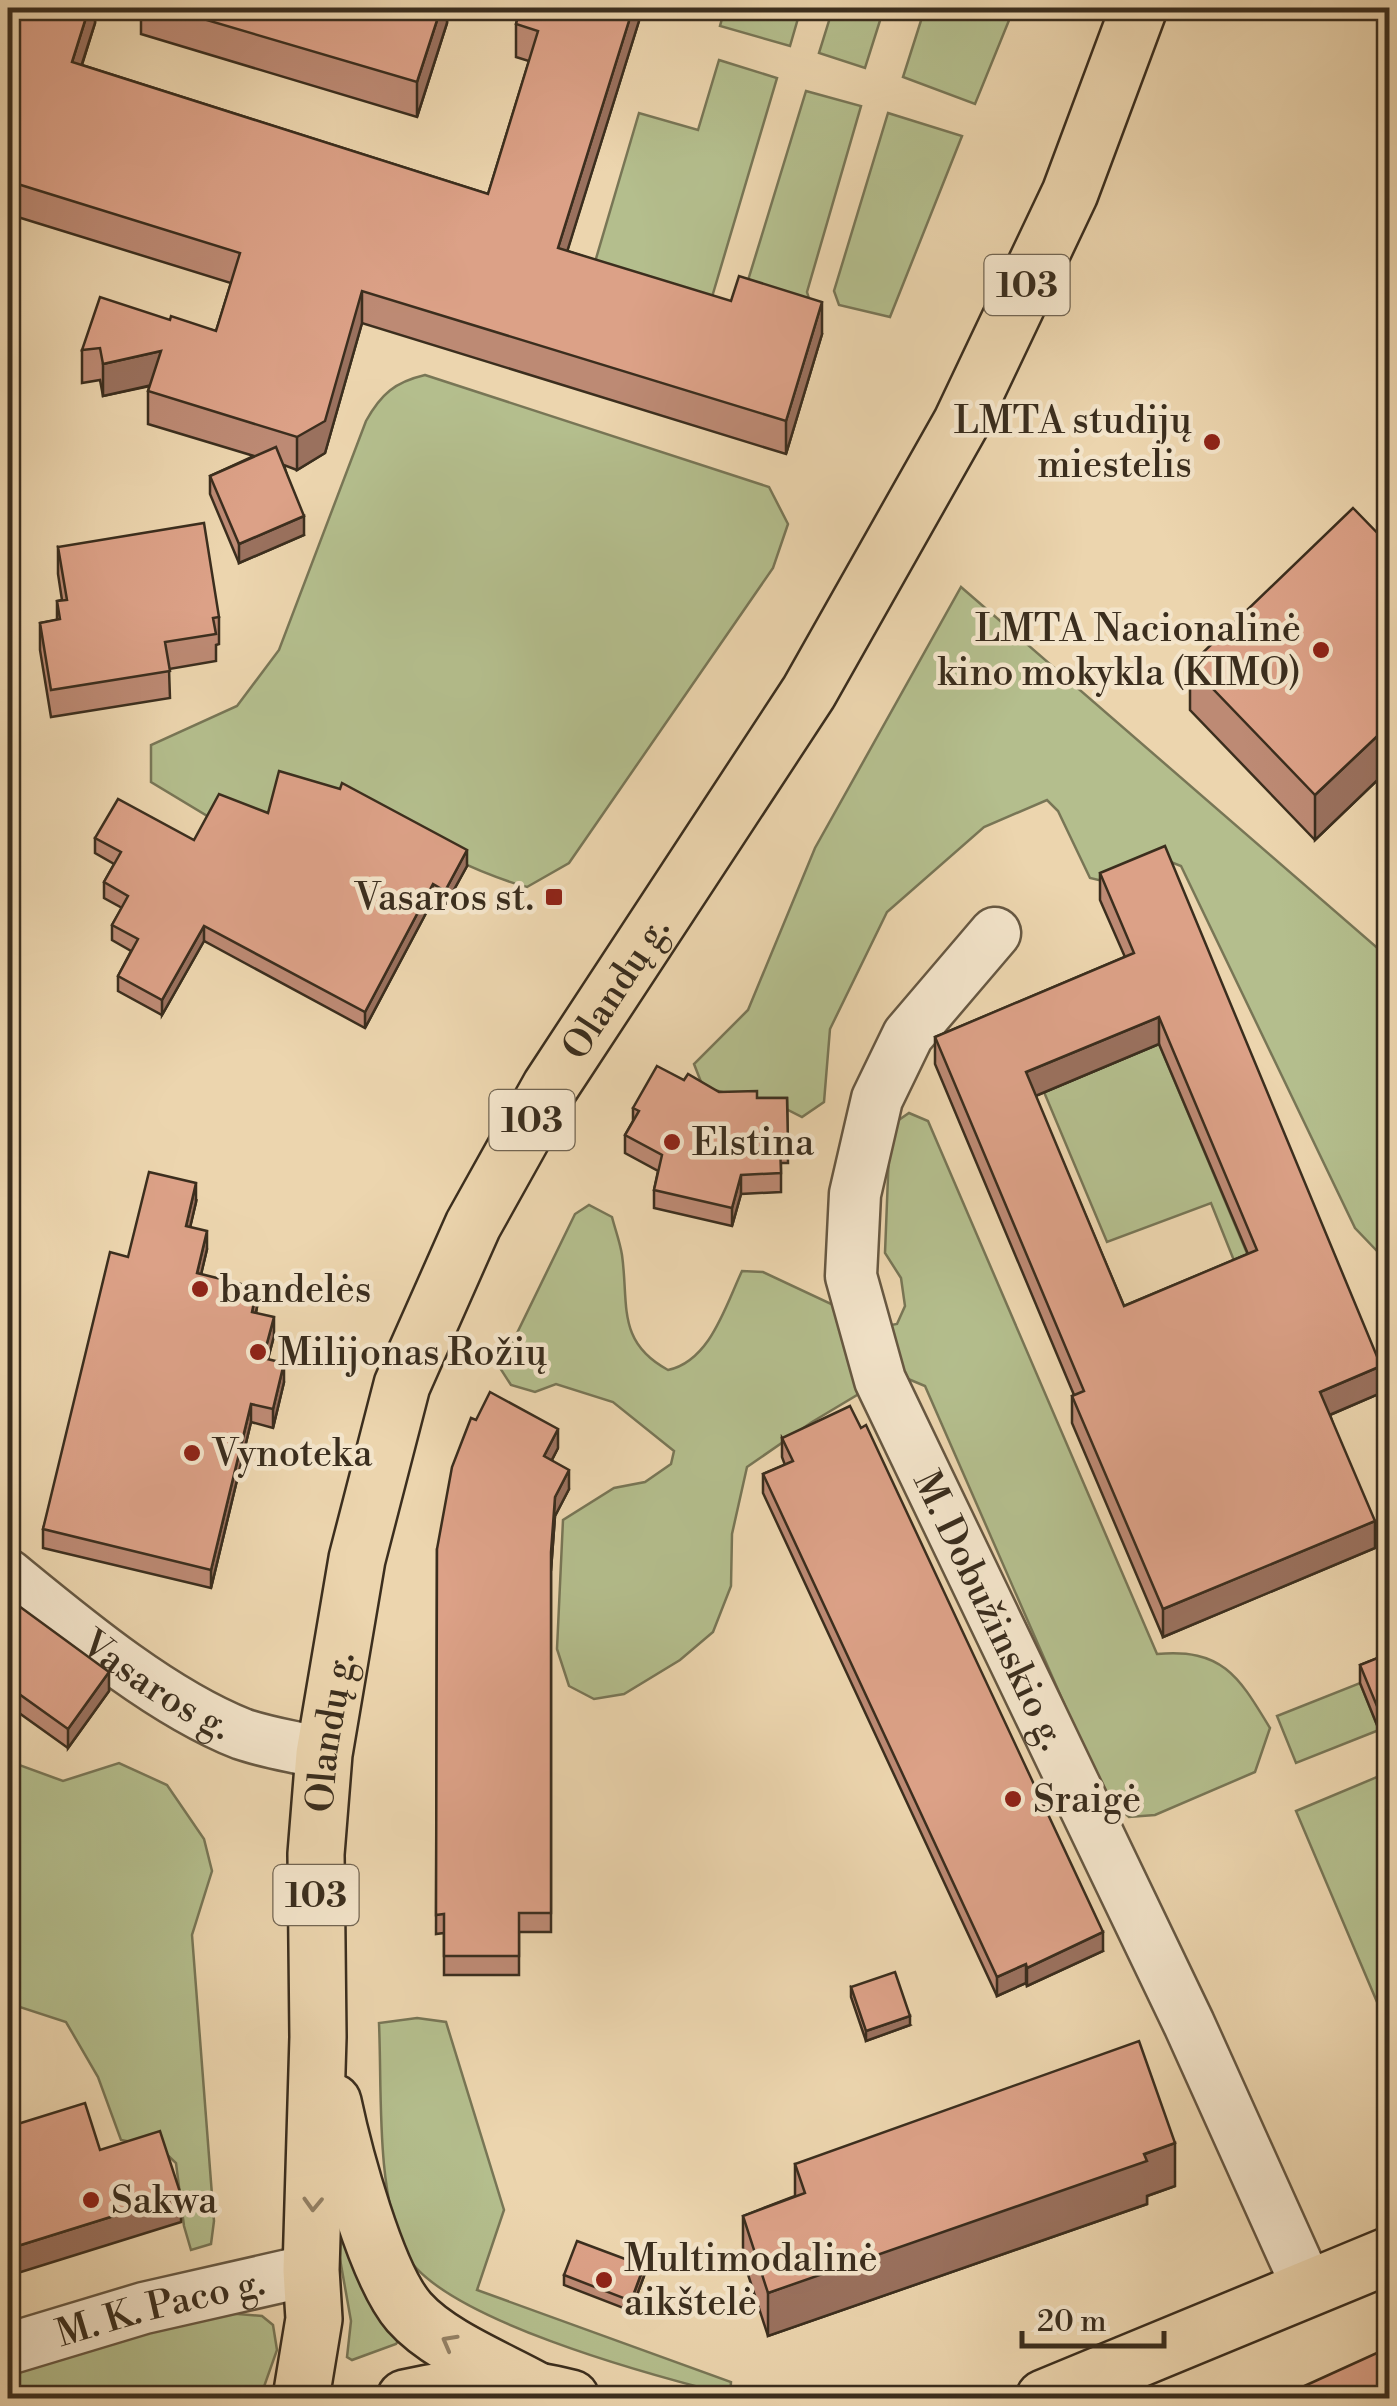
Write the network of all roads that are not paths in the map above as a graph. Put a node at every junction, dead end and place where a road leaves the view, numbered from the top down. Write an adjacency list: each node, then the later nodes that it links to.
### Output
1 (1139, 8): 4 (main road, Olandų g. / 103)
2 (995, 933): 8 (street, M. Dobužinskio g.)
3 (8, 1575): 4 (street, Vasaros g.)
4 (324, 1754): 5 (main road, Olandų g. / 103)
5 (318, 2037): 7 (main road, Olandų g., one-way to 7); 10 (main road, Olandų g., one-way to 5)
6 (1390, 2254): 8 (main road)
7 (311, 2270): 9 (street, M. K. Paco g.); 11 (main road, Olandų g.)
8 (1308, 2288): 13 (main road)
9 (8, 2348)
10 (553, 2394): 12 (main road)
11 (301, 2398)
12 (405, 2398)
13 (1044, 2398)

